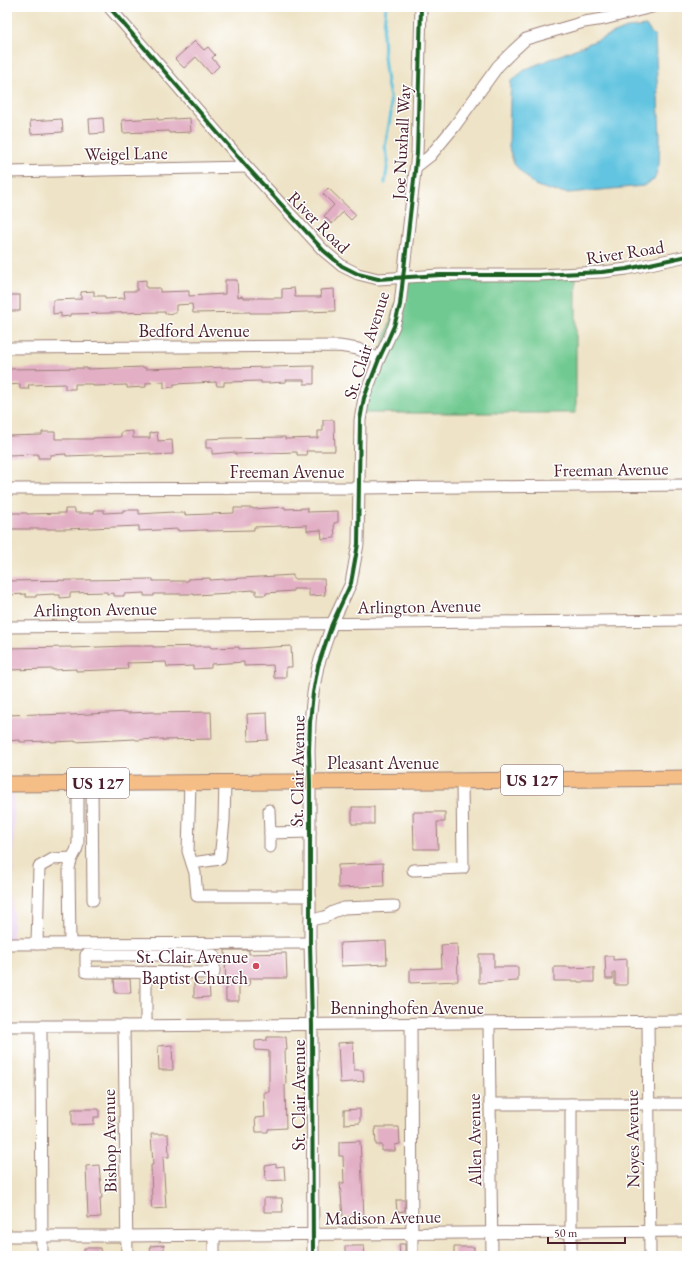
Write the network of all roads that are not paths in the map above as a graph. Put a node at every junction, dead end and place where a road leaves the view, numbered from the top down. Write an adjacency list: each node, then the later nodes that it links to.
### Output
1 (111, 7): 4 (street, River Road)
2 (421, 7): 5 (street, Joe Nuxhall Way)
3 (652, 7): 5 (street)
4 (247, 167): 6 (street, Weigel Lane); 8 (street, River Road)
5 (416, 167): 8 (street, Joe Nuxhall Way)
6 (7, 172)
7 (687, 256): 8 (street, River Road)
8 (404, 278): 10 (street, St. Clair Avenue)
9 (7, 348): 10 (street, Bedford Avenue)
10 (379, 359): 13 (street, St. Clair Avenue)
11 (687, 485): 13 (street, Freeman Avenue)
12 (7, 488): 13 (street, Freeman Avenue)
13 (358, 488): 15 (street, St. Clair Avenue)
14 (687, 620): 15 (street, Arlington Avenue)
15 (332, 624): 16 (street, Arlington Avenue); 21 (street, St. Clair Avenue)
16 (7, 627)
17 (687, 778): 18 (main road, Pleasant Avenue / US 127)
18 (462, 781): 21 (main road, Pleasant Avenue / US 127); 30 (street)
19 (190, 782): 20 (main road, Pleasant Avenue / US 127); 22 (main road, Pleasant Avenue / US 127); 29 (street)
20 (225, 782): 21 (main road, Pleasant Avenue / US 127); 29 (street)
21 (310, 782): 25 (street, St. Clair Avenue)
22 (85, 783): 23 (main road, Pleasant Avenue / US 127); 28 (street); 32 (street)
23 (7, 784)
24 (269, 810): 26 (street)
25 (310, 832): 26 (street); 31 (street, St. Clair Avenue)
26 (270, 833): 27 (street)
27 (270, 847)
28 (72, 858): 38 (street); 39 (street)
29 (192, 863): 31 (street)
30 (413, 870)
31 (310, 896): 34 (street, St. Clair Avenue)
32 (93, 900)
33 (394, 906): 34 (street)
34 (310, 920): 36 (street, St. Clair Avenue)
35 (215, 943): 36 (street); 39 (street); 40 (street)
36 (310, 943): 44 (street, St. Clair Avenue)
37 (7, 944): 38 (street)
38 (37, 944): 39 (street)
39 (70, 944)
40 (214, 955): 41 (street); 41 (street)
41 (146, 972): 50 (street)
42 (648, 1021): 43 (street, Benninghofen Avenue); 46 (street, Benninghofen Avenue); 51 (street, Noyes Avenue)
43 (687, 1021)
44 (312, 1024): 45 (street, Benninghofen Avenue); 50 (street, Benninghofen Avenue); 60 (street, St. Clair Avenue)
45 (411, 1024): 46 (street, Benninghofen Avenue); 59 (street)
46 (489, 1024): 52 (street, Allen Avenue)
47 (7, 1026): 48 (street, Benninghofen Avenue)
48 (41, 1026): 49 (street, Benninghofen Avenue); 62 (street)
49 (124, 1026): 50 (street, Benninghofen Avenue); 63 (street, Bishop Avenue)
50 (146, 1026)
51 (649, 1103): 53 (street); 54 (street); 58 (street, Noyes Avenue)
52 (490, 1104): 53 (street); 56 (street, Allen Avenue)
53 (571, 1104): 57 (street)
54 (687, 1104)
55 (687, 1231): 58 (street, Madison Avenue)
56 (492, 1232): 57 (street, Madison Avenue); 59 (street, Madison Avenue); 70 (street, Allen Avenue)
57 (570, 1232): 58 (street, Madison Avenue); 71 (street)
58 (650, 1232): 72 (street, Noyes Avenue)
59 (412, 1234): 60 (street, Madison Avenue); 69 (street)
60 (313, 1235): 64 (street, Madison Avenue); 68 (street, St. Clair Avenue)
61 (7, 1236): 62 (street, Madison Avenue)
62 (42, 1236): 63 (street, Madison Avenue); 65 (street)
63 (127, 1236): 64 (street, Madison Avenue); 66 (street, Bishop Avenue)
64 (214, 1236): 67 (street)
65 (42, 1256)
66 (127, 1256)
67 (214, 1256)
68 (313, 1256)
69 (412, 1256)
70 (492, 1256)
71 (571, 1256)
72 (650, 1256)

